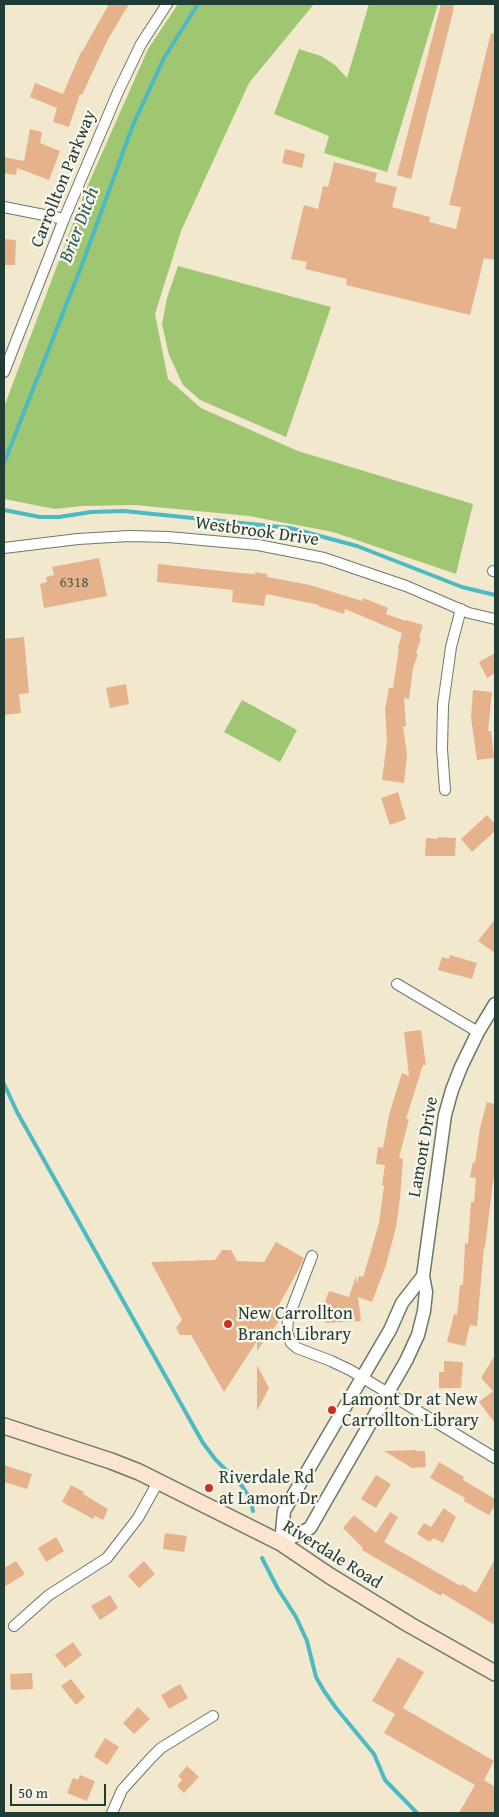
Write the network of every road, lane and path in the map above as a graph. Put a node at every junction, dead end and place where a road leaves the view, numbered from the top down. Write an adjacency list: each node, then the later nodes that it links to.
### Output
1 (167, 4): 3 (street, Carrollton Parkway)
2 (4, 207): 3 (street)
3 (64, 219): 4 (street, Carrollton Parkway)
4 (4, 371)
5 (4, 548): 6 (street, Westbrook Drive)
6 (461, 610): 7 (street, Westbrook Drive); 8 (street)
7 (495, 619)
8 (445, 790)
9 (397, 984): 11 (street)
10 (495, 1004): 11 (street, Lamont Drive)
11 (478, 1032): 13 (street, Lamont Drive)
12 (312, 1256): 14 (street)
13 (423, 1276): 14 (street); 15 (street, Lamont Drive)
14 (362, 1377): 15 (street); 19 (street)
15 (388, 1392): 17 (street); 19 (street, Lamont Drive)
16 (4, 1426): 18 (main road, Riverdale Road)
17 (495, 1458)
18 (158, 1482): 19 (main road, Riverdale Road); 20 (street)
19 (281, 1543): 21 (main road, Riverdale Road)
20 (14, 1626)
21 (495, 1674)
22 (213, 1716): 23 (street)
23 (112, 1813)

